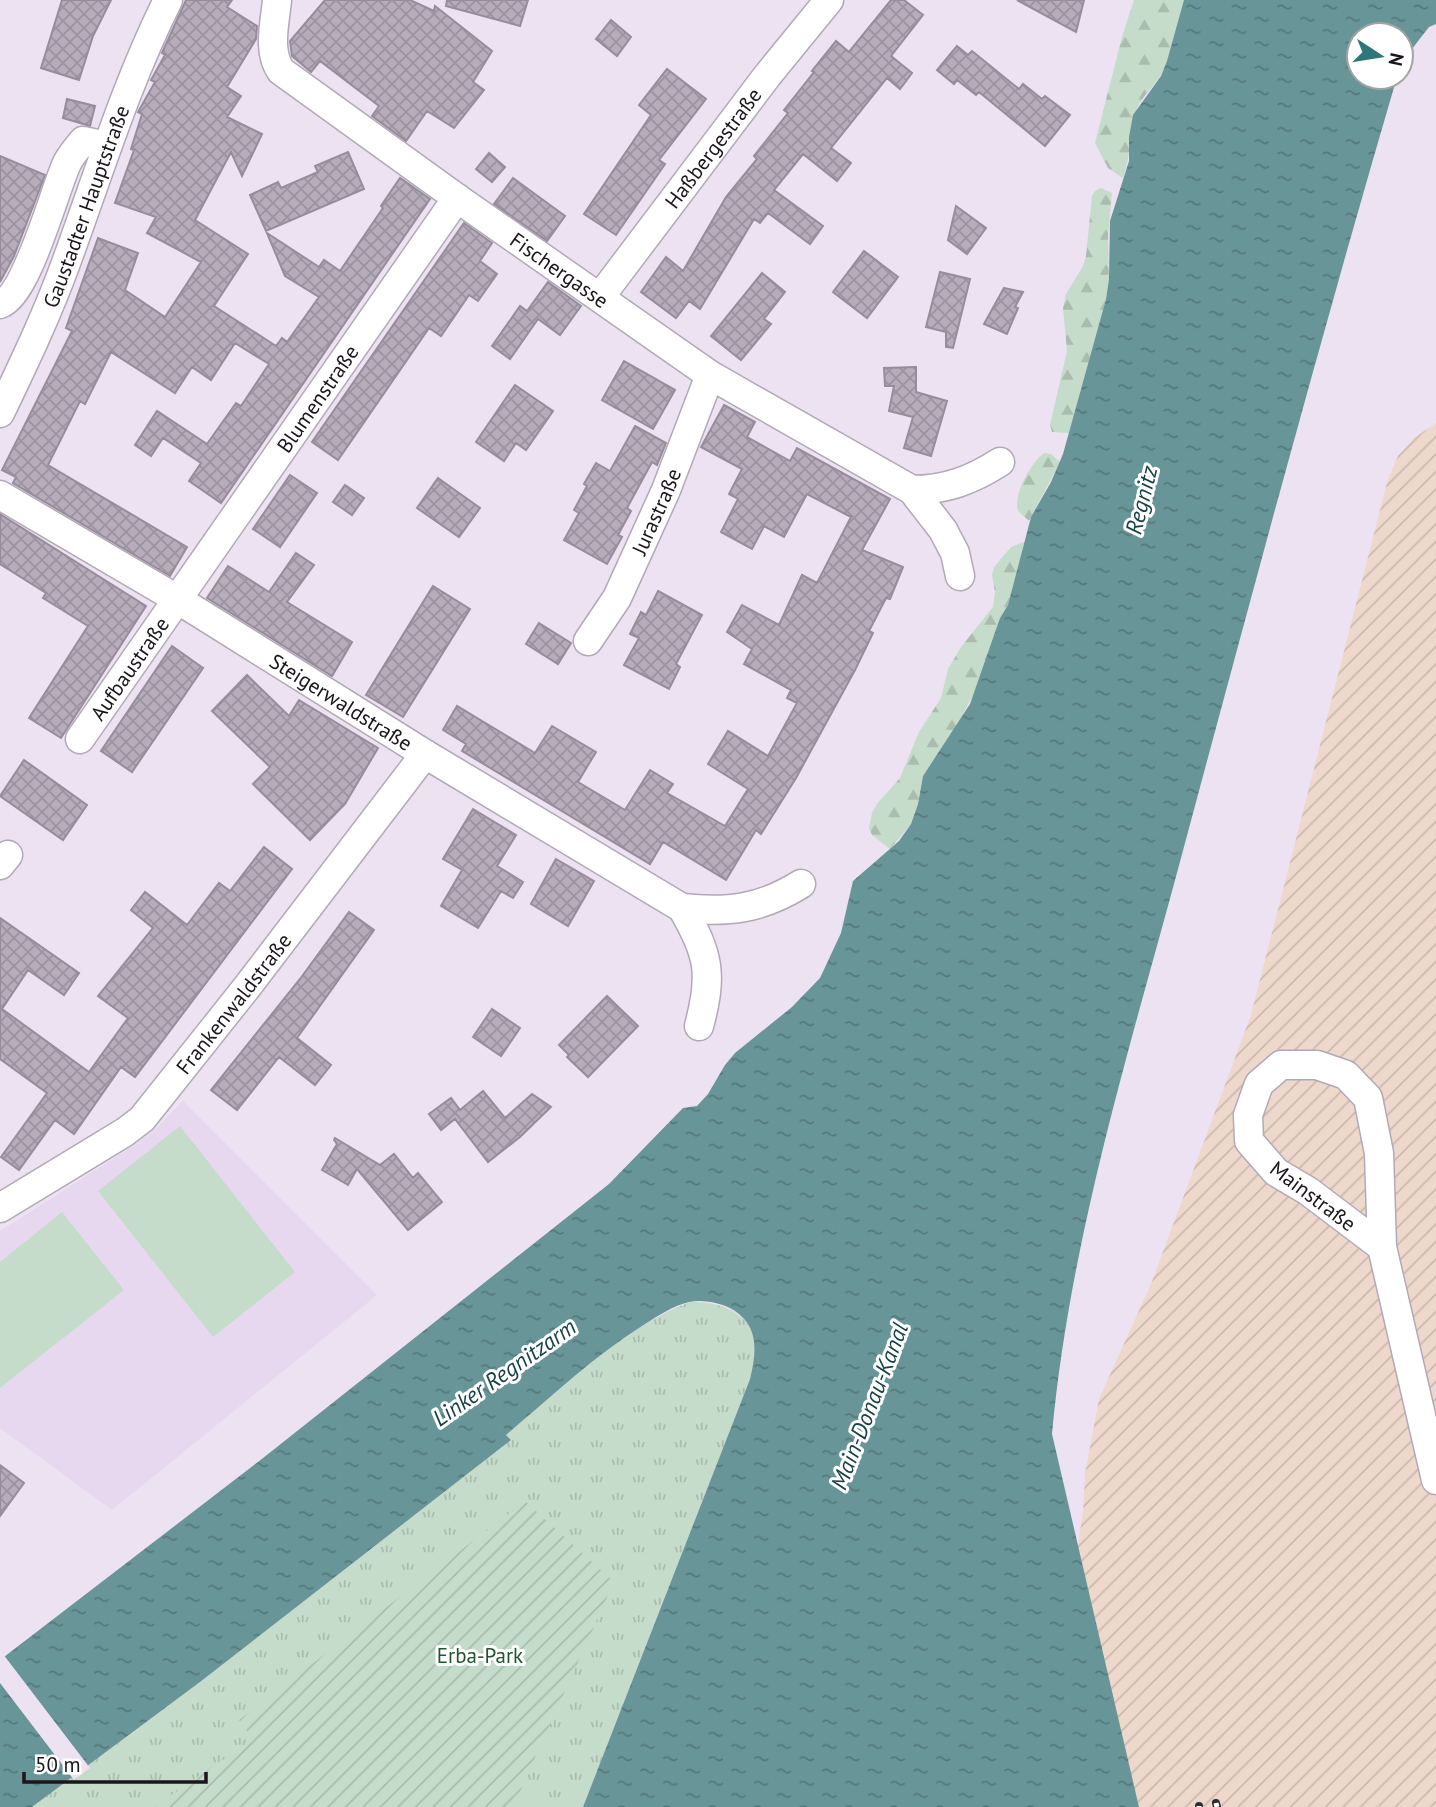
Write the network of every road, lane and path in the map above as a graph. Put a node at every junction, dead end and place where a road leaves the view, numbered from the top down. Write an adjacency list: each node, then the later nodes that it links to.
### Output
1 (168, 0): 4 (street, Gaustadter Hauptstraße)
2 (277, 0): 5 (street, Fischergasse)
3 (829, 0): 6 (street, Haßbergestraße)
4 (107, 146): 7 (street); 9 (street, Gaustadter Hauptstraße)
5 (457, 198): 6 (street, Fischergasse); 14 (street, Blumenstraße)
6 (600, 297): 8 (street, Fischergasse)
7 (0, 304)
8 (710, 375): 11 (street, Fischergasse); 15 (street, Jurastraße)
9 (0, 413)
10 (1000, 462): 11 (street)
11 (912, 490): 13 (street, Fischergasse)
12 (0, 495): 14 (street, Steigerwaldstraße)
13 (960, 576)
14 (177, 599): 16 (street, Aufbaustraße); 17 (street, Steigerwaldstraße)
15 (588, 641)
16 (80, 739)
17 (425, 754): 19 (street, Steigerwaldstraße); 21 (street, Frankenwaldstraße)
18 (801, 884): 19 (street, Steigerwaldstraße)
19 (682, 908): 20 (street)
20 (699, 1027)
21 (0, 1208)
22 (1382, 1247): 22 (street, Mainstraße); 23 (street, Mainstraße)
23 (1436, 1480)

